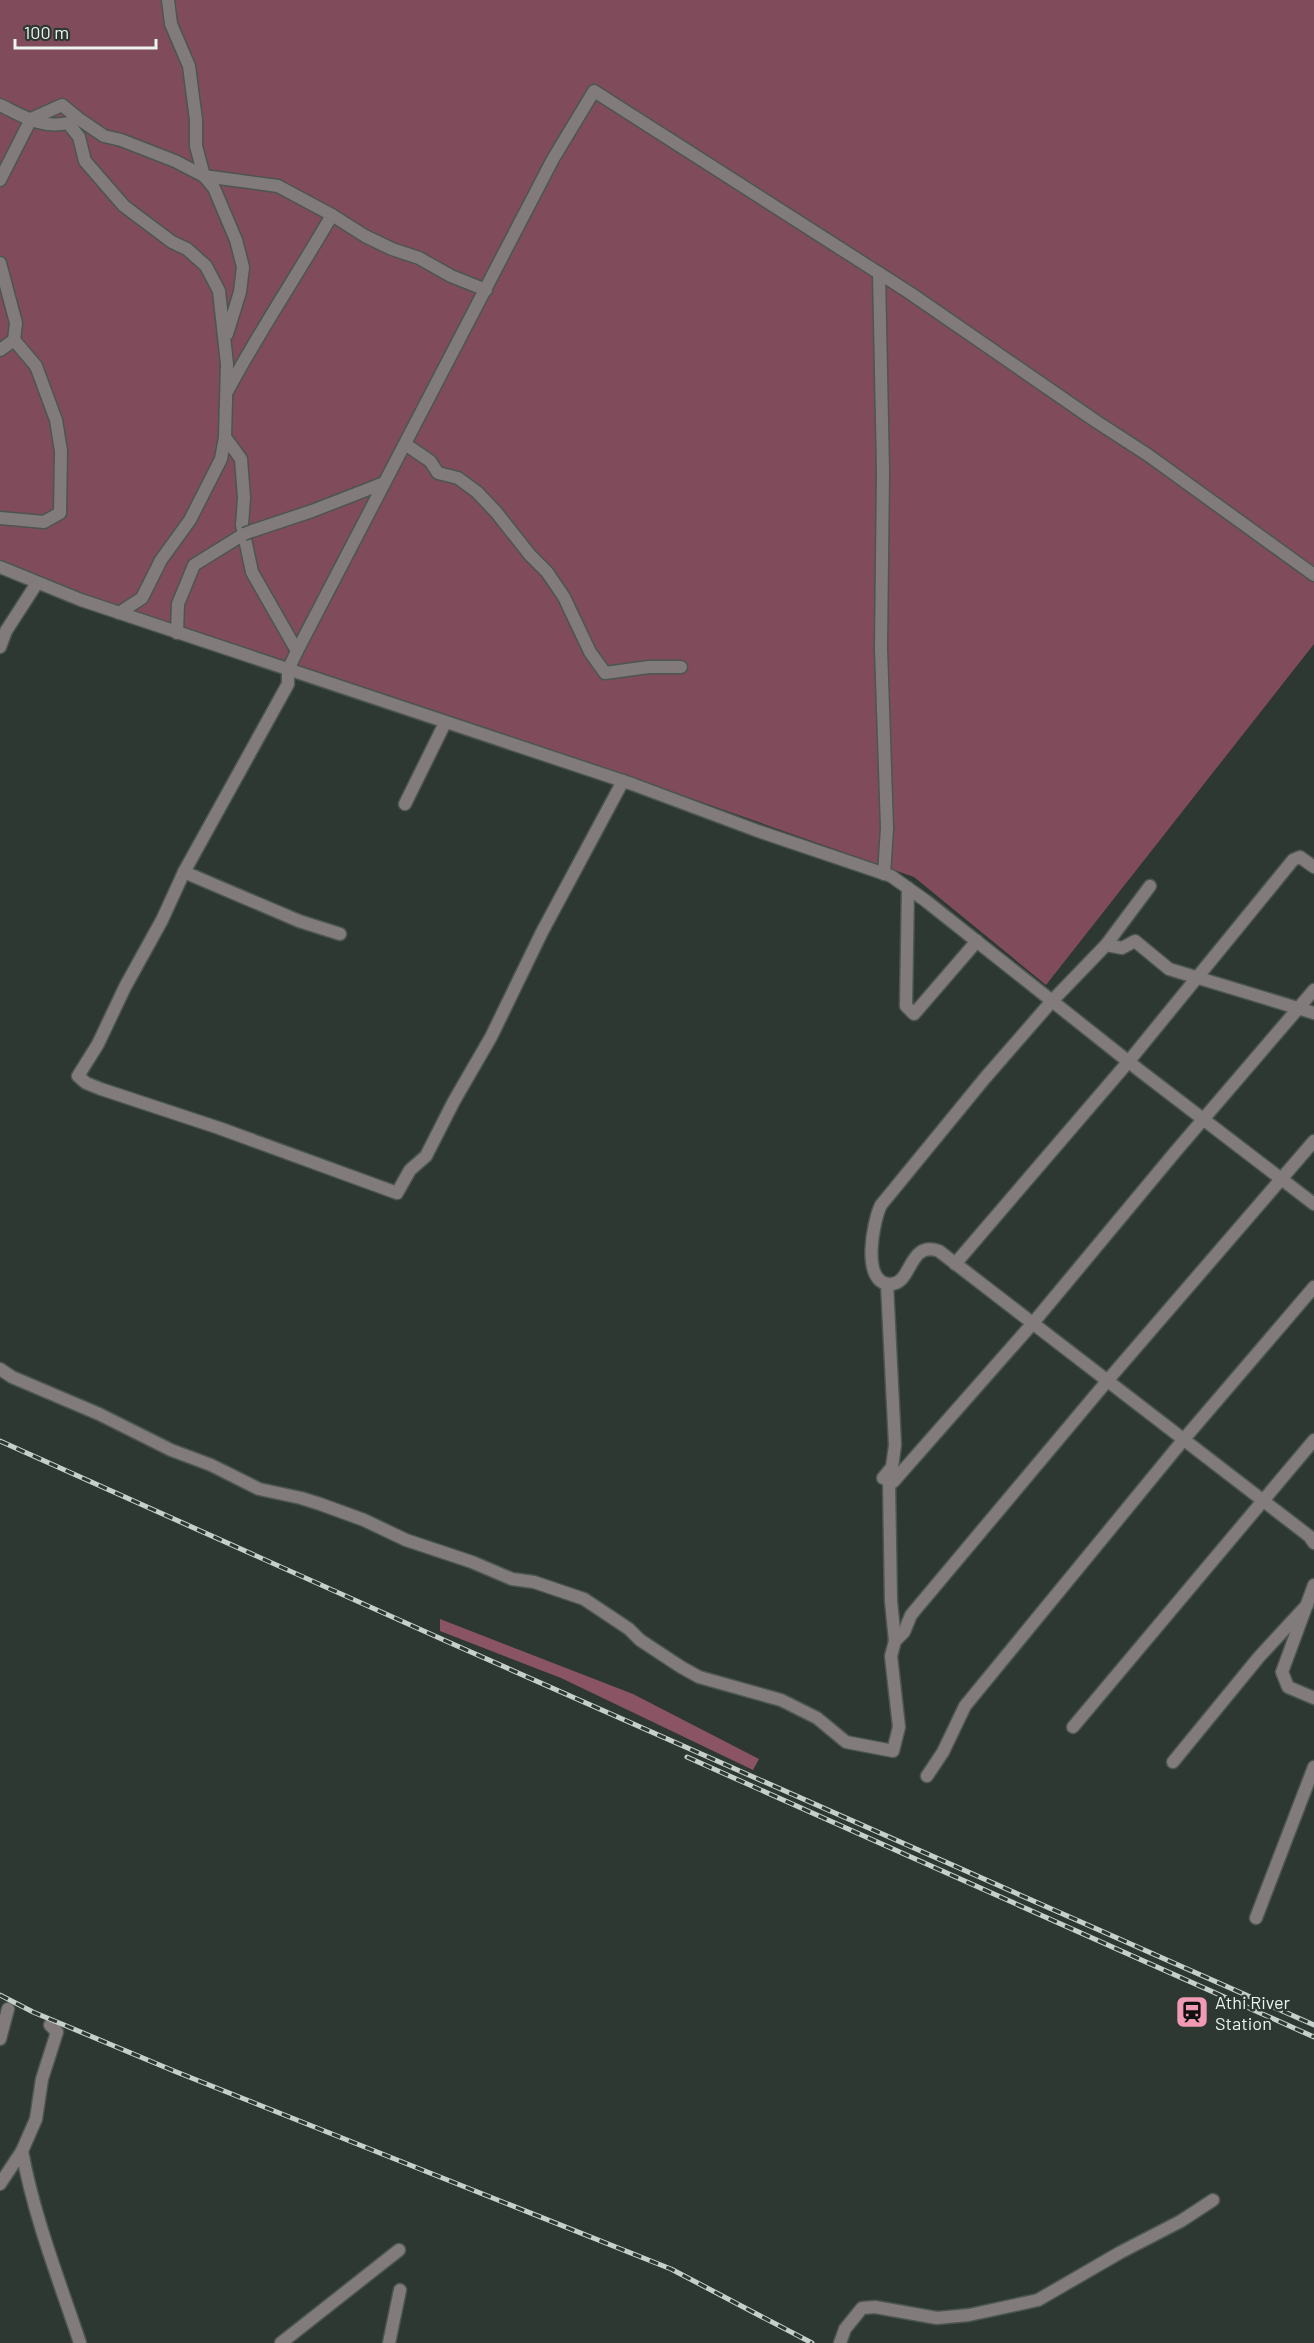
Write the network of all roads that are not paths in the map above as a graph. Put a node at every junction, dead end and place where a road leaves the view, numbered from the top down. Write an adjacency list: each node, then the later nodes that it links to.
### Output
1 (168, 0): 4 (street)
2 (0, 105): 3 (street)
3 (31, 119): 4 (street); 5 (street); 10 (street)
4 (204, 176): 6 (street); 10 (street)
5 (0, 180)
6 (332, 215): 9 (street); 13 (street)
7 (0, 263): 11 (street)
8 (879, 273): 9 (street); 19 (street); 32 (street)
9 (486, 290): 15 (street)
10 (225, 338): 13 (street)
11 (14, 340): 12 (street); 17 (street)
12 (0, 350)
13 (227, 391): 14 (street)
14 (225, 437): 21 (street); 24 (street)
15 (405, 444): 16 (street); 25 (street)
16 (384, 483): 22 (street); 24 (street)
17 (0, 518)
18 (0, 567): 20 (street)
19 (1314, 575)
20 (37, 583): 21 (street); 23 (street)
21 (119, 613): 22 (street)
22 (177, 633): 26 (street)
23 (0, 647)
24 (297, 651): 26 (street)
25 (681, 667)
26 (288, 670): 27 (street); 31 (street)
27 (445, 723): 28 (street); 29 (street)
28 (623, 781): 31 (street); 32 (street)
29 (405, 804)
30 (1314, 867): 38 (street)
31 (184, 872): 35 (street)
32 (884, 874): 34 (street)
33 (1150, 886): 37 (street)
34 (908, 888): 36 (street); 36 (street)
35 (340, 934)
36 (977, 941): 40 (street)
37 (1106, 945): 38 (street); 40 (street)
38 (1197, 977): 41 (street); 43 (street)
39 (1314, 990): 41 (street)
40 (1052, 1001): 43 (street); 49 (street)
41 (1298, 1009): 42 (street); 44 (street)
42 (1314, 1013)
43 (1129, 1061): 44 (street); 48 (street)
44 (1204, 1119): 46 (street); 51 (street)
45 (1314, 1141): 46 (street)
46 (1282, 1179): 47 (street); 53 (street)
47 (1314, 1204)
48 (955, 1264): 49 (street); 51 (street)
49 (887, 1284): 56 (street)
50 (1314, 1287): 54 (street)
51 (1033, 1323): 53 (street); 56 (street)
52 (0, 1369): 61 (street)
53 (1108, 1380): 54 (street); 61 (street)
54 (1184, 1439): 57 (street); 66 (street)
55 (1314, 1440): 57 (street)
56 (889, 1482): 61 (street)
57 (1263, 1500): 58 (street); 63 (street)
58 (1314, 1543)
59 (1314, 1585): 60 (street)
60 (1307, 1605): 62 (street); 64 (street)
61 (895, 1641)
62 (1314, 1698)
63 (1073, 1727)
64 (1173, 1762)
65 (1314, 1767): 67 (street)
66 (927, 1776)
67 (1256, 1918)
68 (8, 2009): 70 (street)
69 (50, 2025): 71 (street)
70 (0, 2039)
71 (22, 2151): 72 (street); 76 (street)
72 (0, 2184)
73 (1213, 2200): 79 (street)
74 (399, 2250): 77 (street)
75 (400, 2290): 78 (street)
76 (76, 2342)
77 (281, 2343)
78 (388, 2343)
79 (840, 2343)

